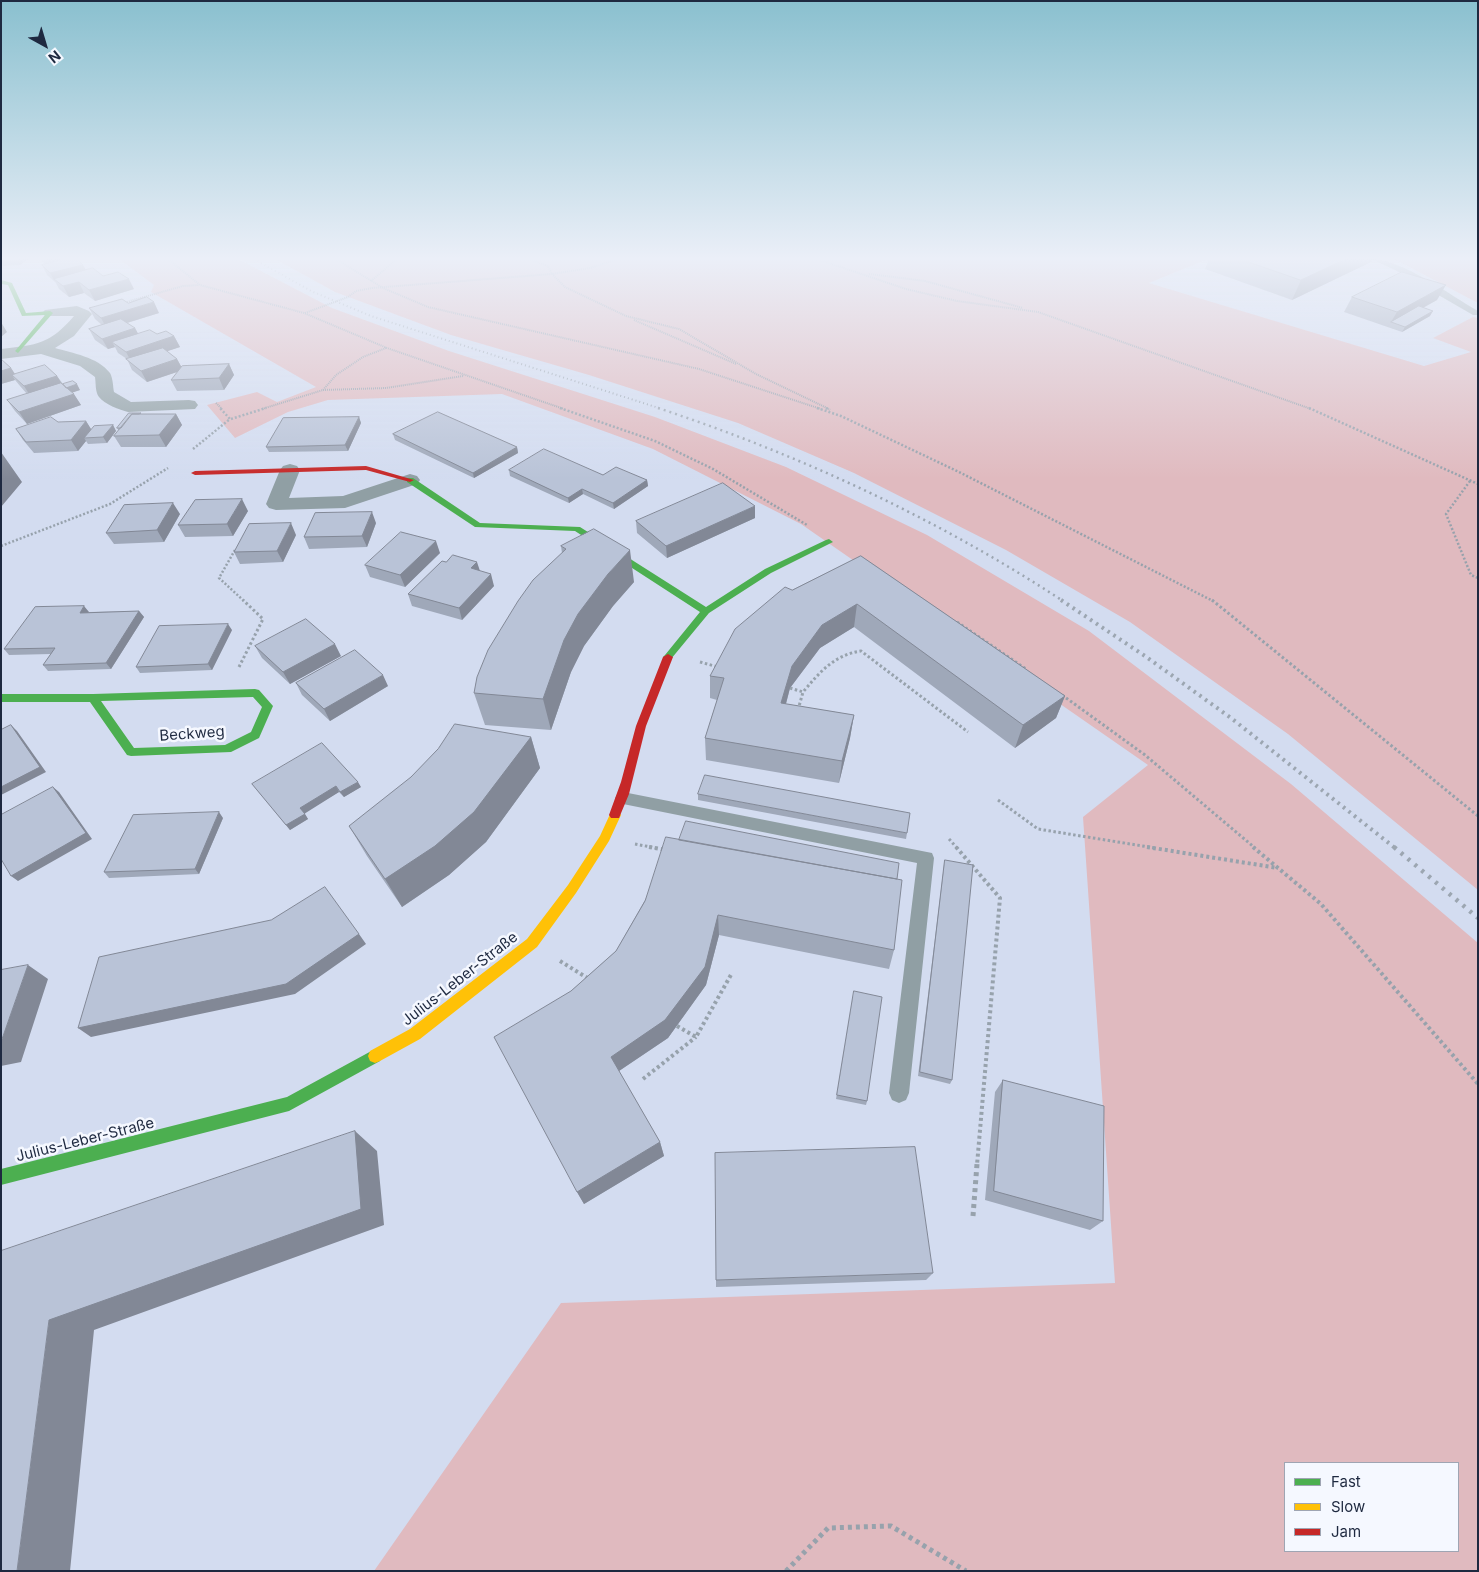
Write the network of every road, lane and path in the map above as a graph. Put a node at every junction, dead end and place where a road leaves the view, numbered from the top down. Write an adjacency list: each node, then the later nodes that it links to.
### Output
1 (34, 332): 10 (street)
2 (69, 332): 9 (street)
3 (350, 332): 8 (path)
4 (539, 332): 16 (path)
5 (663, 332): 12 (path)
6 (684, 332): 12 (path)
7 (1096, 332): 23 (path)
8 (387, 348): 13 (path); 14 (path)
9 (42, 349): 10 (street); 15 (street)
10 (18, 351): 11 (street)
11 (1, 354)
12 (751, 371): 16 (path)
13 (464, 376): 14 (path); 25 (path)
14 (323, 390): 17 (path)
15 (188, 405): 17 (path)
16 (841, 416): 43 (path)
17 (230, 419): 18 (path)
18 (187, 454)
19 (172, 465): 28 (path)
20 (290, 470): 21 (street); 22 (street); 22 (street)
21 (195, 473)
22 (410, 480): 30 (street)
23 (1470, 481): 24 (path); 29 (path)
24 (1478, 484)
25 (810, 527)
26 (830, 542): 30 (street, Julius-Leber-Straße)
27 (238, 544): 36 (path)
28 (1, 546)
29 (1478, 578)
30 (706, 611): 41 (street, Julius-Leber-Straße)
31 (956, 621): 32 (path)
32 (1027, 670)
33 (790, 688): 34 (path)
34 (803, 692): 39 (path); 40 (path)
35 (1059, 693): 47 (path)
36 (225, 694): 38 (street, Beckweg); 38 (street, Beckweg)
37 (1, 698): 38 (street, Beckweg)
38 (93, 698)
39 (796, 719)
40 (968, 732)
41 (623, 798): 44 (street, Julius-Leber-Straße); 55 (lane)
42 (998, 800): 47 (path)
43 (1478, 816)
44 (605, 838): 46 (path); 48 (street, Julius-Leber-Straße)
45 (949, 839): 57 (path)
46 (672, 851)
47 (1278, 868): 54 (path)
48 (532, 943): 50 (path); 56 (street, Julius-Leber-Straße)
49 (732, 973): 52 (path)
50 (594, 982)
51 (676, 1026): 52 (path)
52 (696, 1037): 53 (path)
53 (643, 1079)
54 (1478, 1084)
55 (898, 1093)
56 (1, 1177)
57 (973, 1216)
58 (786, 1571): 59 (path)
59 (966, 1571)

